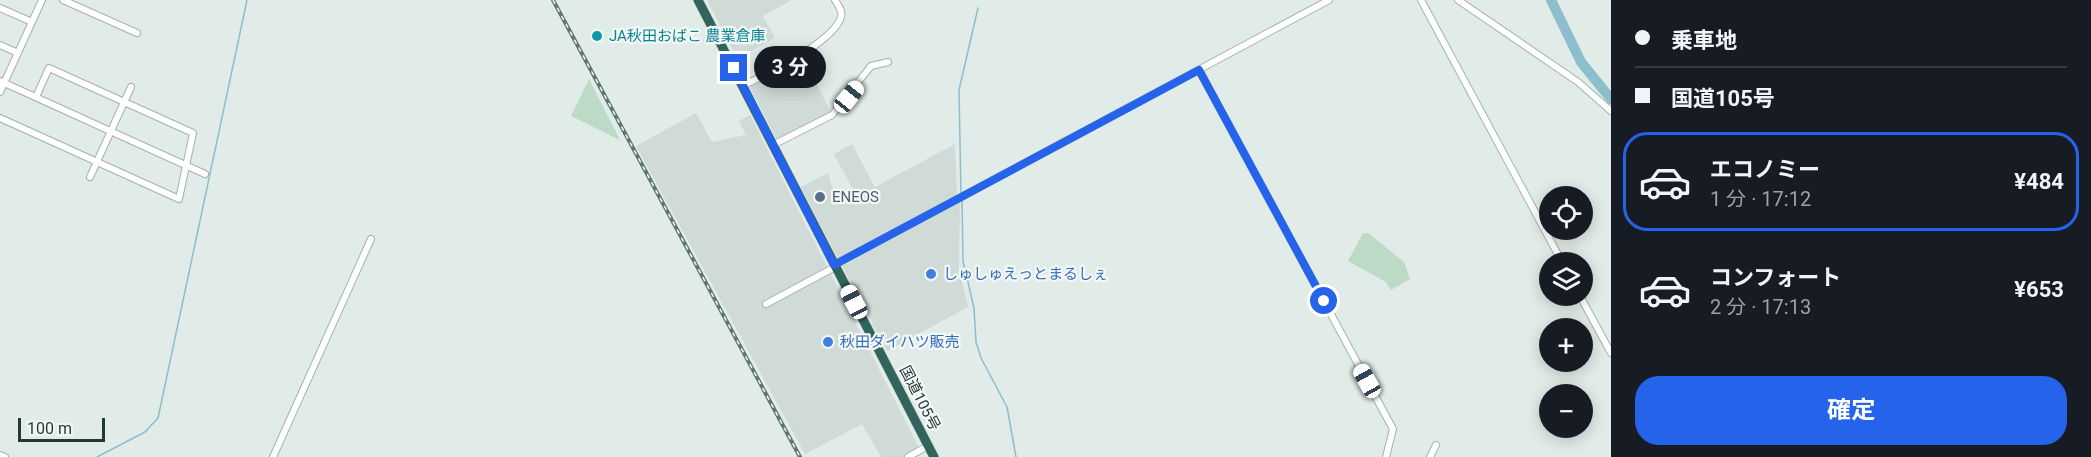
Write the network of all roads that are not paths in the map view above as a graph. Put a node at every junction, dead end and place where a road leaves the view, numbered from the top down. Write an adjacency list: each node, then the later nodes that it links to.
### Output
1 (42, 0): 9 (street)
2 (63, 0): 10 (street)
3 (698, 0): 16 (highway, 国道105号)
4 (835, 0): 16 (street)
5 (1329, 0): 14 (street)
6 (1420, 0): 30 (street)
7 (1458, 0): 21 (street)
8 (0, 8): 9 (street)
9 (32, 22): 12 (street)
10 (137, 33)
11 (0, 45): 12 (street)
12 (18, 53): 15 (street)
13 (888, 62): 24 (street)
14 (1199, 70): 31 (street); 42 (street)
15 (2, 82): 18 (street); 19 (street)
16 (743, 86): 24 (highway, 国道105号)
17 (131, 87): 20 (street)
18 (0, 92)
19 (36, 98): 20 (street); 23 (street)
20 (124, 102): 23 (street); 26 (street)
21 (1611, 111)
22 (0, 118): 25 (street)
23 (111, 131): 25 (street); 26 (street)
24 (773, 145): 31 (highway, 国道105号)
25 (97, 162): 26 (street); 28 (street)
26 (186, 165): 27 (street)
27 (205, 174)
28 (90, 177)
29 (371, 239): 39 (street)
30 (1557, 252)
31 (834, 266): 32 (street); 36 (highway, 国道105号)
32 (766, 304)
33 (1585, 306): 34 (street)
34 (1611, 353)
35 (1436, 445): 43 (street)
36 (928, 446): 40 (street); 41 (highway, 国道105号)
37 (0, 455): 38 (street)
38 (5, 457)
39 (273, 457)
40 (908, 457)
41 (934, 457)
42 (1386, 457)
43 (1430, 457)

